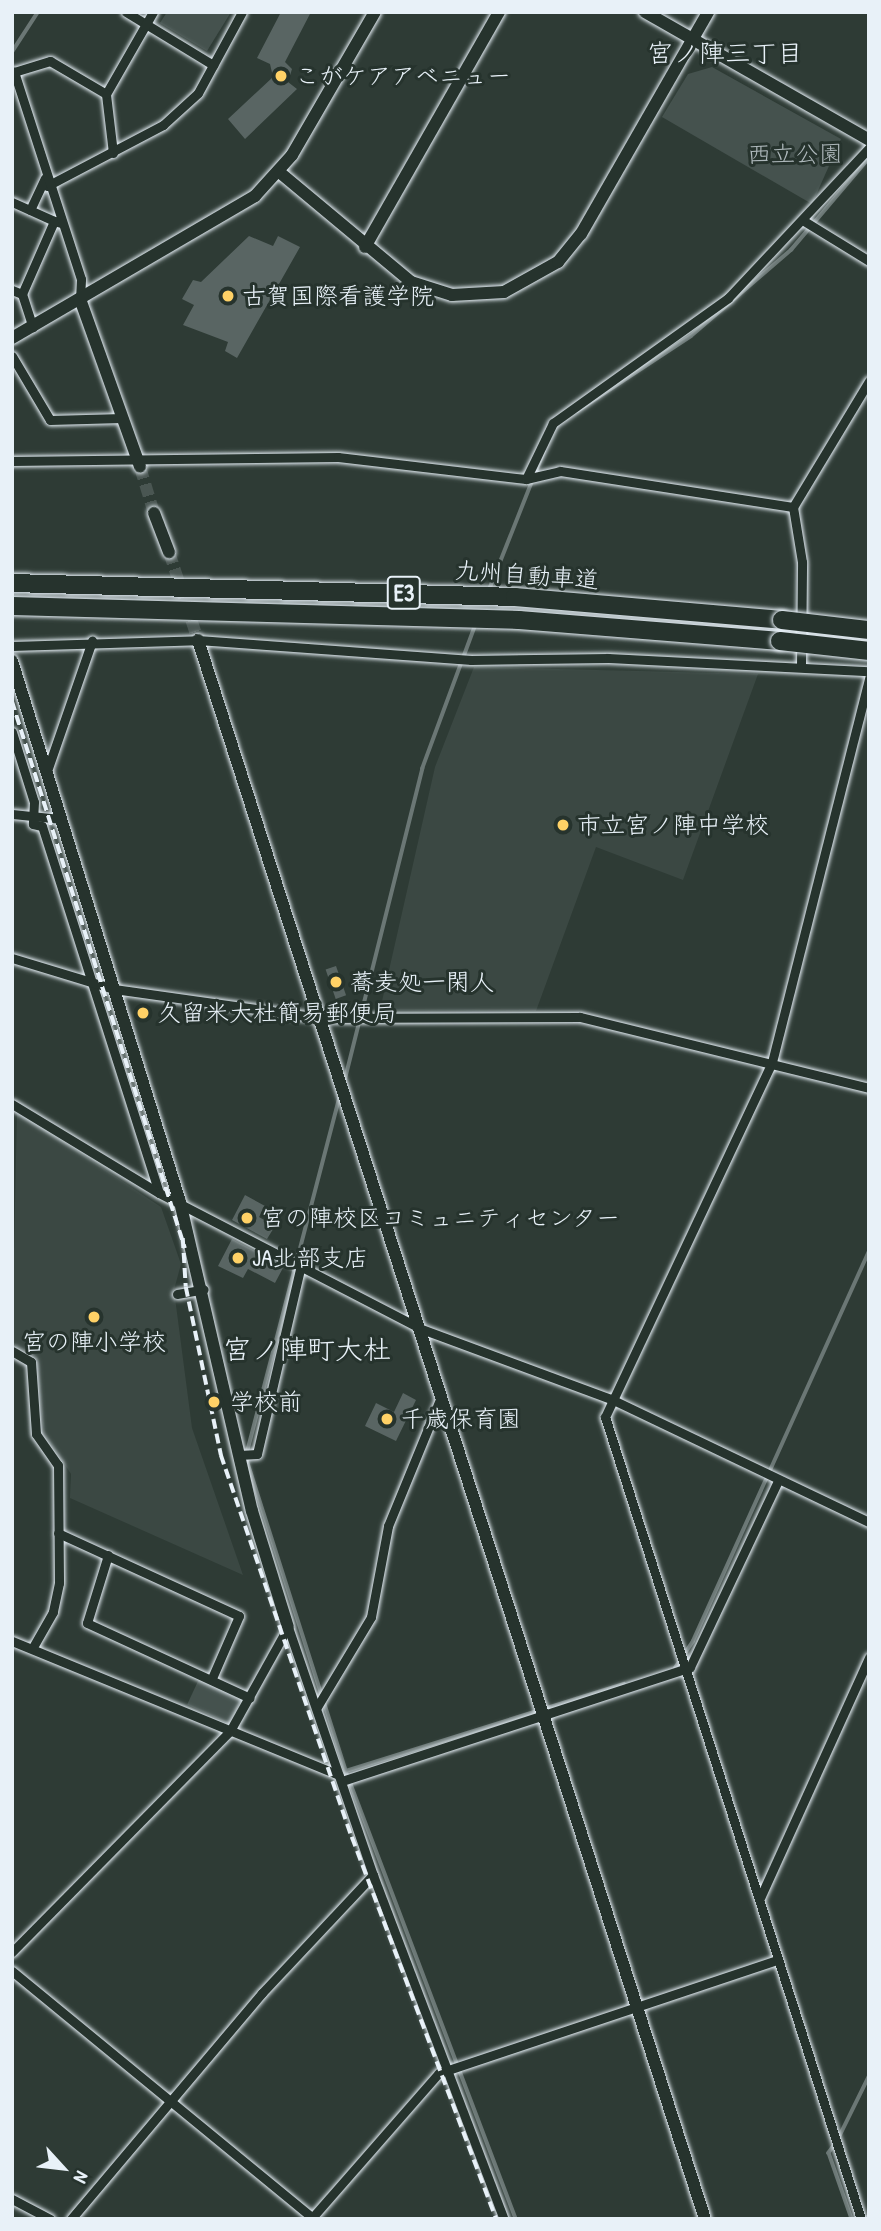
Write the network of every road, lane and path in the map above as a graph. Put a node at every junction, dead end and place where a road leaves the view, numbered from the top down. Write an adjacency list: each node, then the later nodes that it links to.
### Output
1 (126, 12): 8 (street)
2 (153, 12): 8 (street)
3 (243, 12): 10 (street)
4 (375, 12): 15 (street)
5 (499, 12): 21 (street)
6 (645, 12): 9 (street)
7 (708, 12): 9 (street)
8 (146, 24): 10 (street); 11 (street)
9 (693, 40): 12 (street); 21 (street)
10 (213, 65): 14 (street)
11 (106, 94): 14 (street); 16 (street)
12 (869, 140)
13 (869, 148): 19 (street)
14 (113, 153): 16 (street)
15 (278, 171): 21 (street); 24 (street)
16 (46, 182): 18 (street); 20 (street)
17 (12, 202): 18 (street)
18 (30, 210): 20 (street)
19 (804, 221): 22 (street); 32 (street)
20 (58, 222): 23 (street); 24 (street)
21 (365, 247)
22 (869, 261)
23 (17, 292): 25 (street)
24 (80, 299): 25 (street); 29 (street)
25 (33, 327): 26 (street)
26 (12, 338)
27 (12, 356): 29 (street)
28 (869, 381): 33 (street)
29 (122, 418): 31 (street)
30 (12, 461): 31 (street)
31 (139, 462): 32 (street)
32 (526, 480): 33 (street)
33 (793, 508): 44 (street)
34 (154, 513): 35 (street)
35 (169, 552)
36 (18, 583): 38 (highway, 九州自動車道 / E3, bridge)
37 (19, 606): 42 (highway, 九州自動車道 / E3, bridge)
38 (869, 630)
39 (198, 640): 40 (street); 44 (street); 55 (street)
40 (92, 641): 41 (street); 48 (street)
41 (12, 646)
42 (869, 651)
43 (12, 661): 48 (street)
44 (801, 664): 45 (street)
45 (869, 671)
46 (869, 678): 56 (street)
47 (12, 732): 50 (street)
48 (46, 774): 51 (street)
49 (12, 814): 50 (street)
50 (33, 816): 51 (street); 53 (street)
51 (60, 819): 54 (street)
52 (12, 958): 53 (street)
53 (90, 982): 54 (street); 59 (street)
54 (114, 989): 55 (street); 60 (street)
55 (320, 1018): 56 (street); 64 (street)
56 (772, 1062): 57 (street); 67 (street)
57 (869, 1088)
58 (12, 1104): 59 (street)
59 (159, 1193): 60 (street)
60 (180, 1202): 61 (street); 62 (street)
61 (302, 1265): 64 (street); 68 (street)
62 (204, 1289): 63 (street); 68 (street)
63 (177, 1294)
64 (419, 1328): 66 (street); 67 (street)
65 (12, 1351): 71 (street)
66 (441, 1397): 80 (street); 81 (street)
67 (611, 1399): 69 (street); 77 (street)
68 (239, 1455): 73 (street)
69 (778, 1481): 70 (street); 77 (street)
70 (869, 1522)
71 (58, 1533): 72 (street); 75 (street)
72 (108, 1555): 78 (street); 78 (street)
73 (288, 1627): 79 (street); 80 (street)
74 (12, 1641): 75 (street)
75 (33, 1647): 82 (street)
76 (869, 1658): 85 (street)
77 (690, 1667): 81 (street); 85 (street)
78 (212, 1678): 79 (street)
79 (250, 1698): 82 (street)
80 (317, 1707): 83 (street)
81 (544, 1715): 83 (street); 89 (street)
82 (230, 1731): 83 (street); 86 (street)
83 (341, 1778): 84 (street)
84 (373, 1875): 90 (street); 91 (street)
85 (760, 1898): 87 (street)
86 (12, 1952)
87 (776, 1960): 89 (street); 93 (street)
88 (12, 1970): 91 (street)
89 (637, 2008): 90 (street); 99 (street)
90 (446, 2070): 95 (street); 98 (street)
91 (173, 2097): 95 (street); 97 (street)
92 (12, 2199): 96 (street)
93 (856, 2203): 94 (street); 100 (street)
94 (869, 2208)
95 (311, 2218)
96 (50, 2219)
97 (71, 2219)
98 (503, 2219)
99 (705, 2219)
100 (861, 2219)

